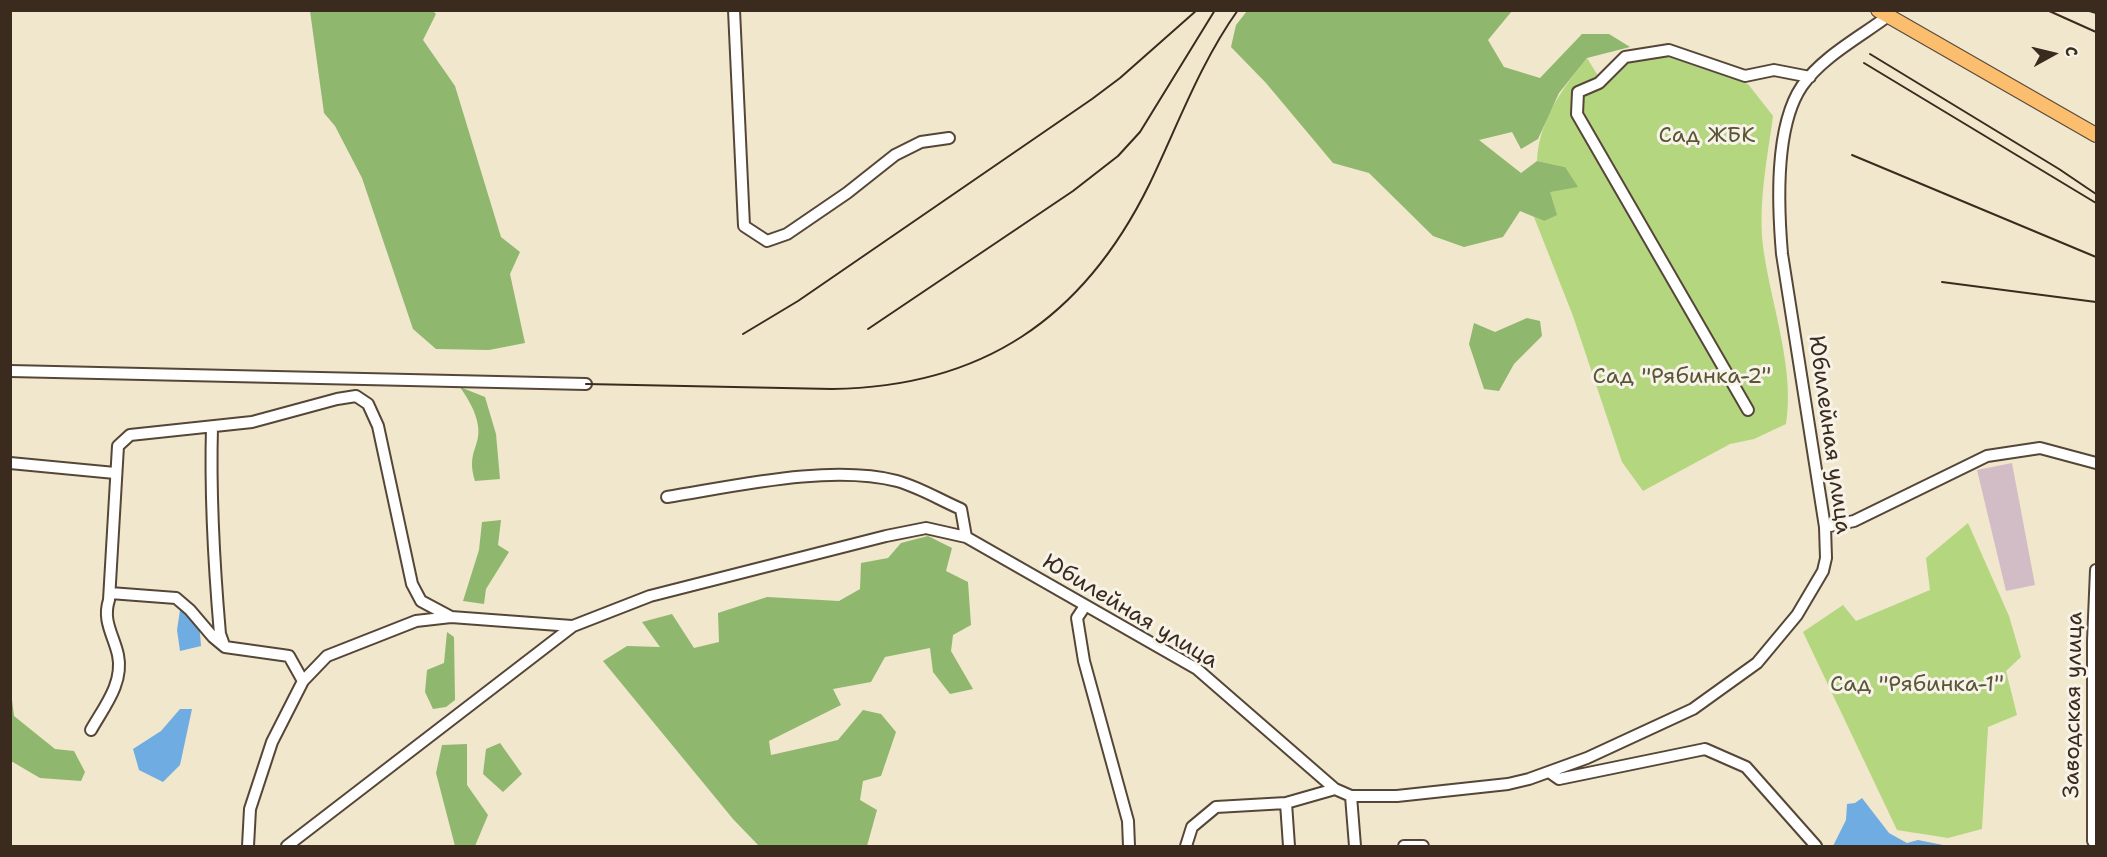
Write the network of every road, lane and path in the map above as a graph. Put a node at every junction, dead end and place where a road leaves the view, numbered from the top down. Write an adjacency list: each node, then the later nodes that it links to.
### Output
1 (734, 10): 5 (street)
2 (1883, 13): 3 (street, Юбилейная улица); 4 (main road)
3 (1810, 76): 8 (street); 14 (street, Юбилейная улица)
4 (2097, 135)
5 (949, 138)
6 (10, 371): 7 (street)
7 (586, 384)
8 (1748, 410)
9 (212, 427): 12 (street); 19 (street); 21 (street)
10 (10, 463): 12 (street)
11 (2097, 463): 14 (street)
12 (116, 473): 17 (street)
13 (668, 497): 15 (street)
14 (1825, 527): 24 (street, Юбилейная улица)
15 (966, 537): 18 (street, Юбилейная улица); 20 (street, Юбилейная улица)
16 (2097, 570): 28 (street, Заводская улица)
17 (110, 593): 21 (street); 23 (street)
18 (1085, 606): 25 (street, Юбилейная улица); 31 (street)
19 (451, 617): 20 (street); 22 (street)
20 (573, 626): 30 (street, Юбилейная улица)
21 (225, 647): 22 (street)
22 (303, 681): 29 (street)
23 (90, 729)
24 (1549, 772): 26 (street, Юбилейная улица); 37 (street)
25 (1335, 789): 26 (street, Юбилейная улица); 27 (street)
26 (1351, 796): 34 (street)
27 (1286, 803): 32 (street); 33 (street)
28 (2095, 843)
29 (248, 846)
30 (286, 846)
31 (1129, 846)
32 (1186, 846)
33 (1289, 846)
34 (1355, 846)
35 (1404, 846): 36 (street)
36 (1422, 846)
37 (1816, 846)

